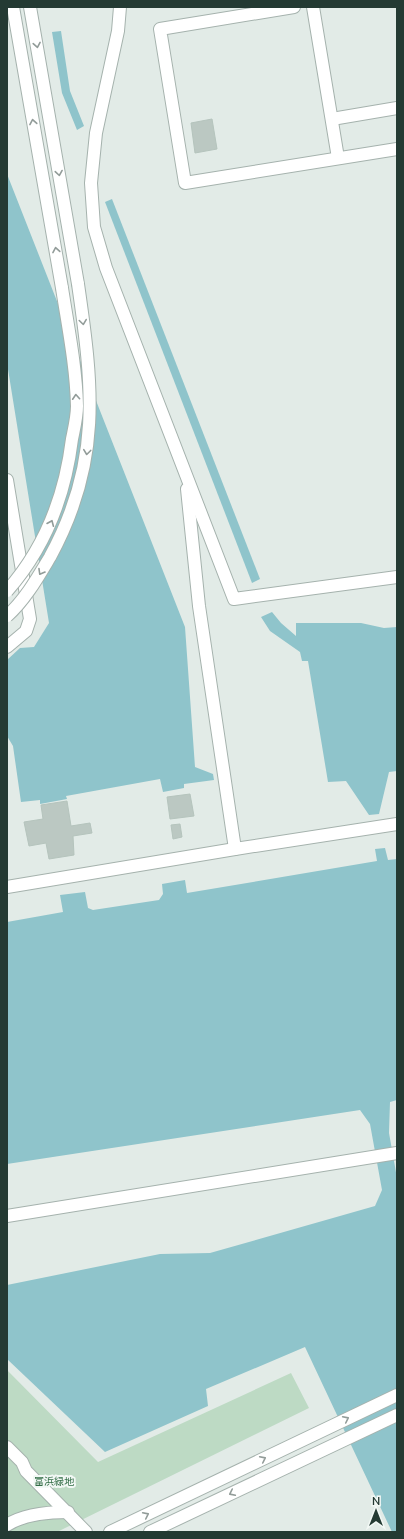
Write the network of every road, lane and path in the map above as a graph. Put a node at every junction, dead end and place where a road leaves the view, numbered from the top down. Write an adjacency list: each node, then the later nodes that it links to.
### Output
1 (31, 7): 5 (street); 14 (street, one-way to 14, bridge)
2 (120, 7): 10 (street)
3 (294, 7): 9 (street)
4 (313, 7): 7 (street)
5 (11, 9): 13 (street, one-way to 5, bridge)
6 (397, 108): 7 (street)
7 (332, 119): 9 (street)
8 (397, 148): 9 (street)
9 (338, 158)
10 (186, 474): 12 (street); 17 (street)
11 (7, 480): 15 (street)
12 (397, 577)
13 (7, 591)
14 (7, 616)
15 (7, 647)
16 (397, 824): 17 (street)
17 (235, 849): 18 (street)
18 (7, 887)
19 (397, 1153): 20 (street)
20 (7, 1216)
21 (397, 1395): 27 (street, one-way to 21)
22 (397, 1415): 28 (street, one-way to 28)
23 (7, 1447): 24 (street)
24 (68, 1512): 25 (street); 26 (street)
25 (7, 1525)
26 (86, 1532)
27 (110, 1532)
28 (150, 1532)

